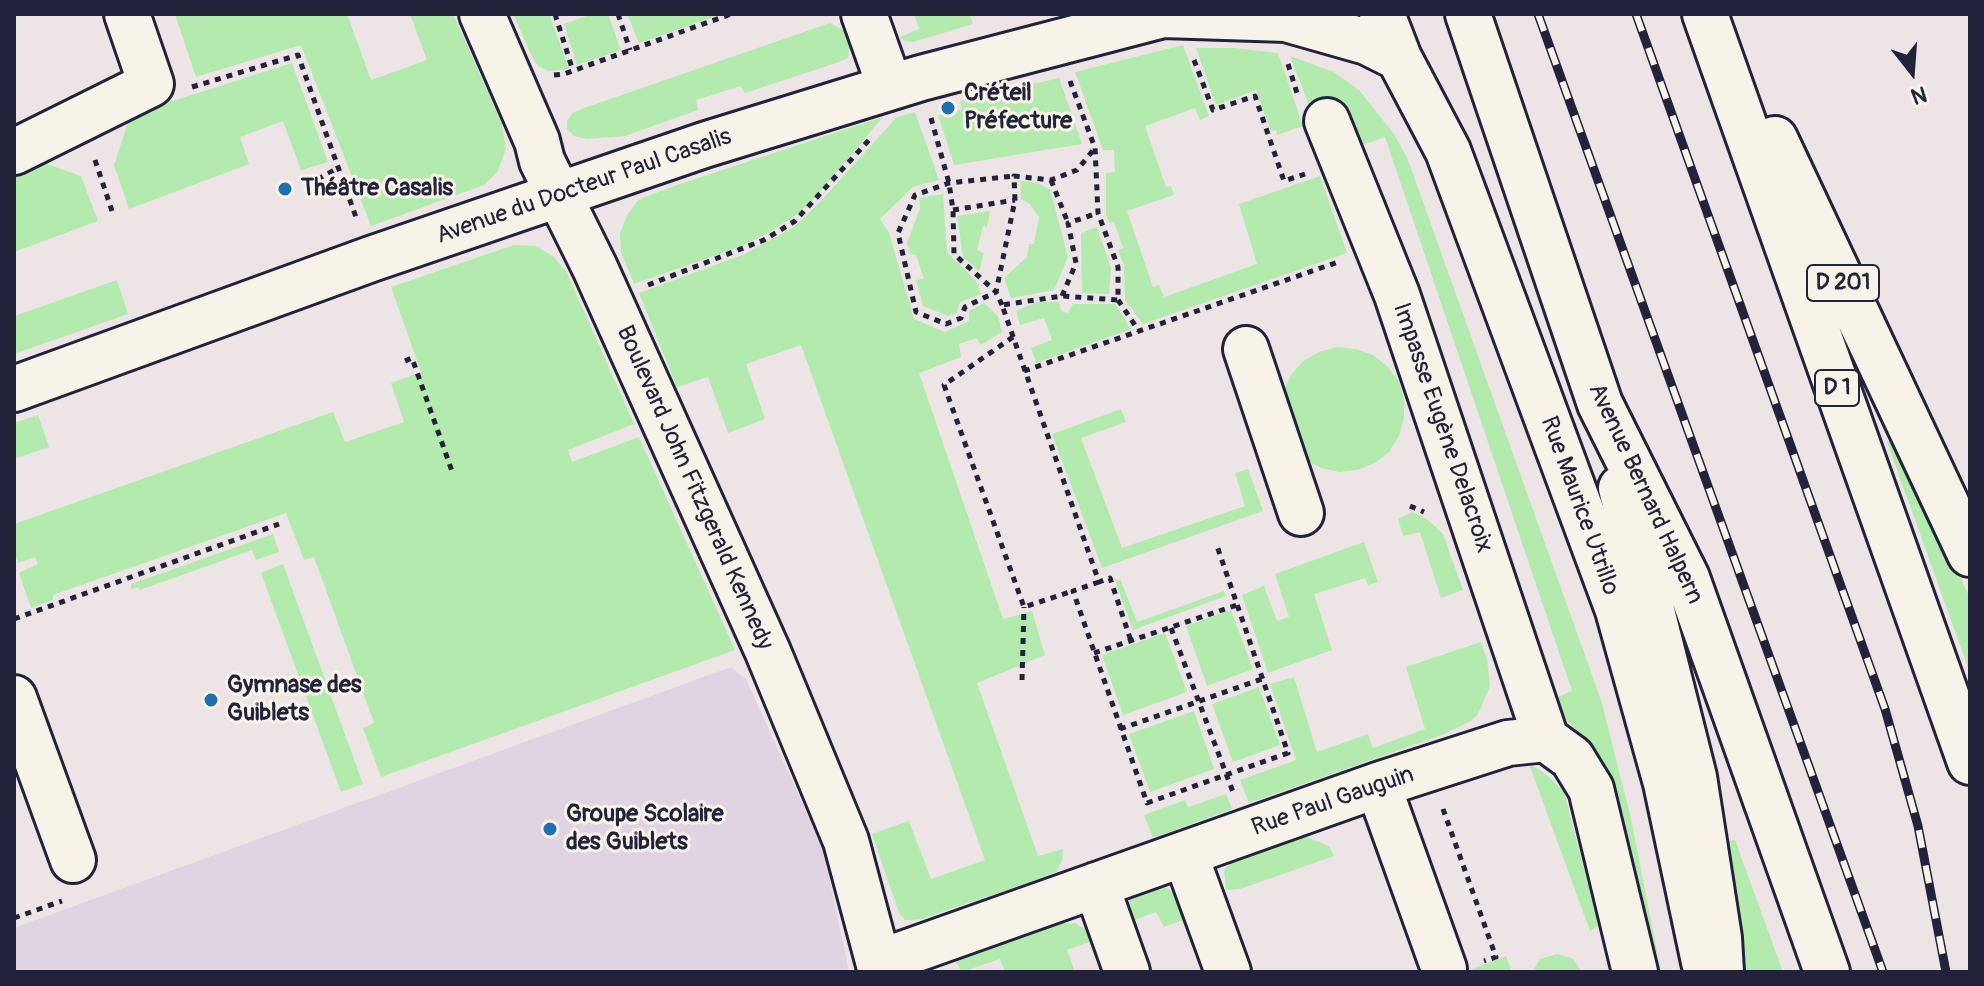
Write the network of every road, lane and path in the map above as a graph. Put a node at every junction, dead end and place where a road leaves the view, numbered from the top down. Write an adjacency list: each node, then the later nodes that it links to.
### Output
1 (127, 14): 20 (main road)
2 (482, 14): 32 (main road, Boulevard John Fitzgerald Kennedy)
3 (555, 14): 18 (path)
4 (618, 14): 13 (path)
5 (731, 14): 13 (path)
6 (864, 14): 21 (main road)
7 (1354, 14): 16 (main road)
8 (1382, 14): 16 (main road)
9 (1468, 14): 50 (main road, Avenue Bernard Halpern)
10 (1705, 14): 72 (main road, D 1)
11 (1714, 14): 57 (main road, D 201)
12 (1164, 15): 16 (main road, Avenue du Docteur Paul Casalis); 21 (main road, Avenue du Docteur Paul Casalis)
13 (630, 50): 18 (path)
14 (1192, 54): 27 (path)
15 (1286, 56): 22 (path)
16 (1399, 58): 85 (main road, Rue Maurice Utrillo)
17 (1066, 70): 24 (path)
18 (573, 71): 19 (path)
19 (548, 75)
20 (151, 84): 25 (main road); 26 (path)
21 (908, 96): 30 (path); 32 (main road, Avenue du Docteur Paul Casalis)
22 (1327, 121): 71 (main road, Impasse Eugène Delacroix)
23 (873, 134): 39 (path)
24 (1095, 148): 29 (path); 35 (path)
25 (14, 152)
26 (338, 168): 31 (path); 36 (path)
27 (1310, 172)
28 (1014, 176): 29 (path); 30 (path); 33 (path)
29 (1051, 180): 37 (path)
30 (949, 183): 34 (path); 40 (path)
31 (307, 185)
32 (560, 195): 49 (main road, Avenue du Docteur Paul Casalis); 82 (main road, Boulevard John Fitzgerald Kennedy)
33 (1015, 200): 34 (path); 40 (path)
34 (953, 210): 40 (path)
35 (1098, 213): 37 (path); 42 (path)
36 (358, 223)
37 (1068, 223): 41 (path)
38 (1342, 261): 44 (path)
39 (647, 285)
40 (996, 292): 43 (path)
41 (1062, 296): 42 (path); 43 (path)
42 (1118, 300): 44 (path)
43 (1002, 305): 45 (path)
44 (1139, 331): 48 (path)
45 (1013, 337): 48 (path); 61 (path)
46 (1246, 349): 53 (main road)
47 (405, 361): 51 (path)
48 (1024, 371): 58 (path)
49 (14, 389)
50 (1600, 404): 86 (main road); 87 (main road, Avenue Bernard Halpern)
51 (453, 474)
52 (1410, 506): 54 (path)
53 (1301, 513)
54 (1436, 518)
55 (279, 524): 62 (path)
56 (1216, 543): 60 (path)
57 (1970, 554)
58 (1099, 582): 59 (path); 64 (path)
59 (1073, 591): 61 (path); 65 (path)
60 (1237, 605): 63 (path); 66 (path)
61 (1024, 607): 67 (path)
62 (14, 619)
63 (1171, 628): 64 (path); 69 (path)
64 (1131, 641): 65 (path)
65 (1094, 653): 70 (path)
66 (1262, 679): 69 (path); 73 (path)
67 (1022, 680)
68 (14, 698): 78 (main road)
69 (1199, 702): 70 (path); 73 (path)
70 (1120, 729): 73 (path)
71 (1546, 739): 74 (main road, Rue Paul Gauguin); 80 (main road)
72 (1970, 762)
73 (1226, 775): 75 (path)
74 (1378, 785): 77 (main road, Rue Paul Gauguin); 81 (main road)
75 (1236, 799)
76 (1441, 804): 81 (path)
77 (1185, 854): 79 (main road, Rue Paul Gauguin); 84 (main road)
78 (73, 860)
79 (1096, 885): 82 (main road, Rue Paul Gauguin); 83 (main road)
80 (1622, 960)
81 (1463, 966)
82 (881, 967)
83 (1127, 972)
84 (1228, 972)
85 (1706, 972)
86 (1721, 972)
87 (1827, 972)

